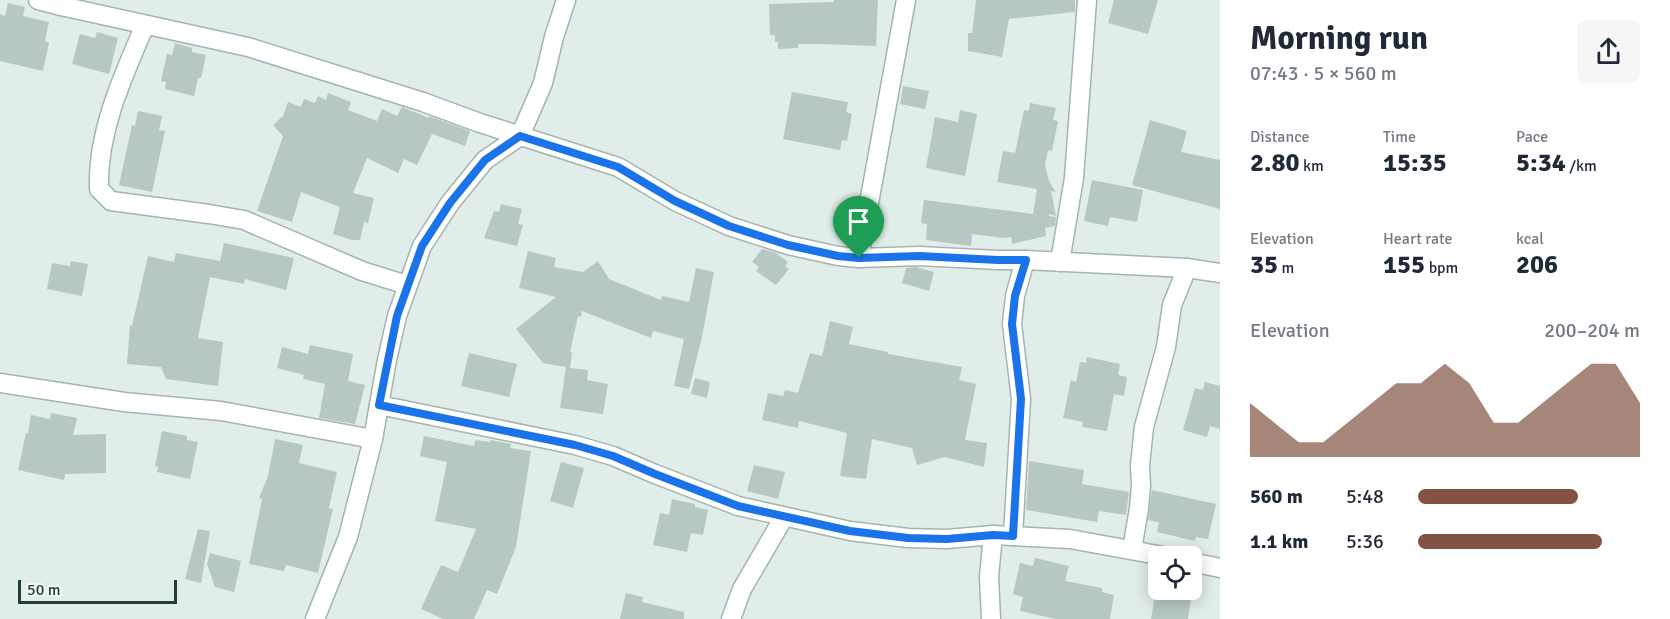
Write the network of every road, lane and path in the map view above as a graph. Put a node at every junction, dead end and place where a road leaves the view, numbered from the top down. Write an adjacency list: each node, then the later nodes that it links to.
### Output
1 (39, 0): 5 (street)
2 (566, 0): 6 (street)
3 (906, 0): 7 (street)
4 (1087, 0): 9 (street)
5 (145, 25): 6 (street); 12 (street)
6 (520, 136): 7 (street); 12 (street)
7 (859, 258): 8 (street)
8 (1026, 260): 9 (street); 18 (street)
9 (1060, 262): 10 (street)
10 (1187, 268): 11 (street); 19 (street)
11 (1220, 273)
12 (407, 285): 14 (street)
13 (0, 383): 15 (street)
14 (379, 405): 15 (street); 16 (street)
15 (373, 439): 23 (street)
16 (784, 517): 17 (street); 24 (street)
17 (993, 535): 18 (street); 25 (street)
18 (1013, 536): 19 (street)
19 (1132, 550): 20 (street)
20 (1148, 553)
21 (1202, 564): 22 (street)
22 (1220, 568)
23 (315, 619)
24 (731, 619)
25 (991, 619)

